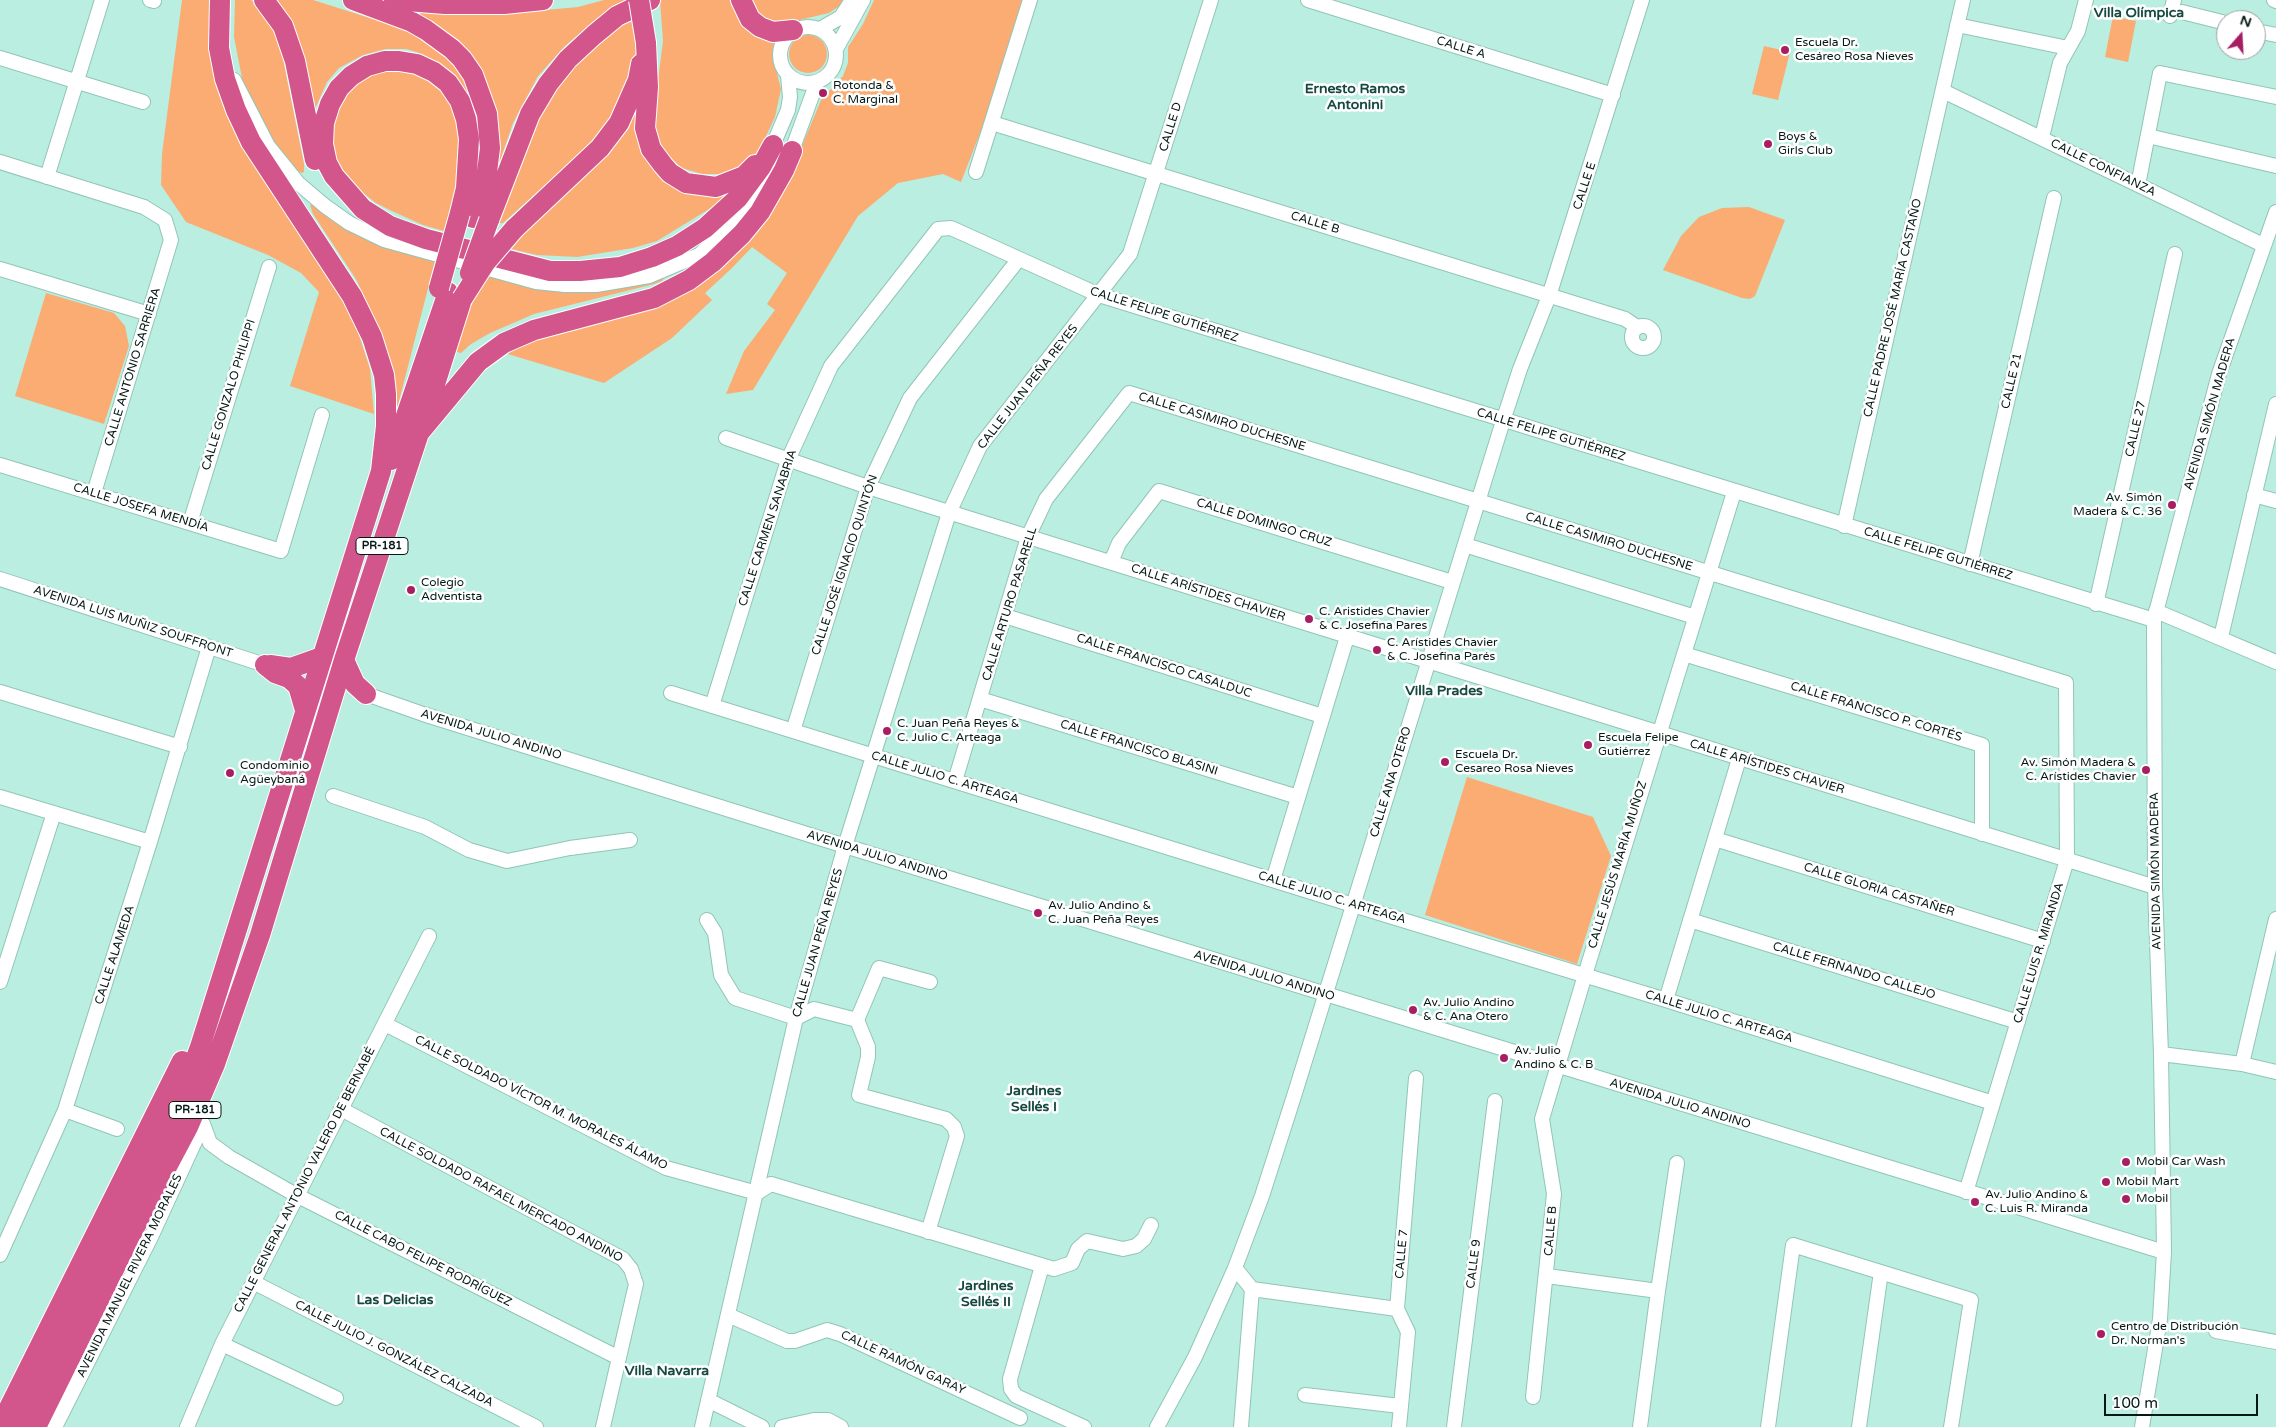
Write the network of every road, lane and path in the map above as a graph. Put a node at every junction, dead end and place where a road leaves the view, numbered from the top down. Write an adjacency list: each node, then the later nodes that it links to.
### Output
1 (102, 0): 29 (street)
2 (264, 0): 53 (highway)
3 (353, 0): 48 (highway)
4 (394, 0): 5 (highway)
5 (543, 0)
6 (639, 0): 23 (highway, bridge)
7 (650, 0): 48 (highway)
8 (741, 0): 22 (highway)
9 (852, 0): 21 (street)
10 (863, 0): 26 (street)
11 (1030, 0): 35 (street)
12 (1211, 0): 43 (street, CALLE D)
13 (1308, 0): 32 (street, CALLE A)
14 (1642, 0): 32 (street, CALLE E)
15 (1963, 0): 20 (street, CALLE PADRE JOSÉ MARÍA CASTAÑO)
16 (2086, 0): 25 (street)
17 (2174, 0): 19 (street)
18 (219, 9): 24 (highway)
19 (2216, 21)
20 (1957, 25): 25 (street); 31 (street, CALLE PADRE JOSÉ MARÍA CASTAÑO)
21 (820, 29): 22 (street); 26 (street)
22 (793, 30): 28 (street)
23 (646, 43): 38 (highway); 57 (highway, bridge)
24 (219, 48): 53 (street); 91 (highway)
25 (2068, 48): 37 (street)
26 (836, 49): 30 (street)
27 (0, 58): 29 (street)
28 (788, 75): 30 (street); 38 (street)
29 (77, 82): 34 (street); 44 (street)
30 (816, 82): 39 (street)
31 (1943, 91): 37 (street, CALLE CONFIANZA); 79 (street, CALLE PADRE JOSÉ MARÍA CASTAÑO)
32 (1613, 96): 59 (street, CALLE E)
33 (2276, 97): 36 (street)
34 (143, 102)
35 (992, 122): 42 (street); 43 (street, CALLE B)
36 (2148, 136): 41 (street); 45 (street)
37 (2042, 137): 45 (street, CALLE CONFIANZA)
38 (773, 145): 48 (highway)
39 (792, 151): 53 (street); 67 (highway)
40 (0, 162): 44 (street)
41 (2276, 166)
42 (976, 172)
43 (1157, 174): 51 (street, CALLE D); 59 (street, CALLE B)
44 (48, 177): 60 (street, CALLE ANTONIO SARRIERA)
45 (2138, 185): 50 (street, CALLE CONFIANZA)
46 (2054, 198): 83 (street, CALLE 21)
47 (2276, 212): 50 (street, AVENIDA SIMÓN MADERA)
48 (474, 217): 57 (highway, bridge); 57 (highway, bridge)
49 (955, 230): 54 (street, CALLE FELIPE GUTIÉRREZ); 69 (street, CALLE CARMEN SANABRIA)
50 (2264, 245): 88 (street, AVENIDA SIMÓN MADERA)
51 (1130, 254): 58 (street, CALLE JUAN PEÑA REYES)
52 (2175, 254): 87 (street, CALLE 27)
53 (442, 256)
54 (1018, 260): 58 (street, CALLE FELIPE GUTIÉRREZ); 71 (street, CALLE JOSÉ IGNACIO QUINTÓN)
55 (269, 267): 78 (street, CALLE GONZALO PHILIPPI)
56 (0, 269): 60 (street)
57 (450, 293): 67 (highway, PR-181)
58 (1099, 295): 66 (street, CALLE FELIPE GUTIÉRREZ); 77 (street, CALLE JUAN PEÑA REYES)
59 (1549, 296): 61 (street, CALLE B); 62 (street, CALLE E)
60 (149, 314): 73 (street, CALLE ANTONIO SARRIERA)
61 (1636, 327)
62 (1520, 369): 66 (street, CALLE ANA OTERO)
63 (1129, 393): 76 (street, CALLE CASIMIRO DUCHESNE); 80 (street, CALLE ARTURO PASARELL)
64 (2276, 404): 74 (street)
65 (322, 415): 78 (street, CALLE JOSEFA MENDÍA)
66 (1503, 421): 72 (street, CALLE FELIPE GUTIÉRREZ); 76 (street, CALLE ANA OTERO)
67 (410, 430): 91 (highway, PR-181); 97 (highway, PR-181)
68 (726, 438): 69 (street, CALLE ARÍSTIDES CHAVIER)
69 (788, 460): 71 (street, CALLE ARÍSTIDES CHAVIER); 105 (street, CALLE CARMEN SANABRIA)
70 (0, 465): 73 (street, CALLE JOSEFA MENDÍA)
71 (868, 487): 77 (street, CALLE ARÍSTIDES CHAVIER); 110 (street, CALLE JOSÉ IGNACIO QUINTÓN)
72 (1734, 492): 79 (street, CALLE FELIPE GUTIÉRREZ); 84 (street, CALLE JESÚS MARÍA MUÑOZ)
73 (94, 493): 78 (street, CALLE JOSEFA MENDÍA)
74 (2254, 495): 75 (street); 93 (street)
75 (2276, 500)
76 (1478, 501): 81 (street, CALLE ANA OTERO); 84 (street, CALLE CASIMIRO DUCHESNE)
77 (949, 512): 80 (street, CALLE ARÍSTIDES CHAVIER); 113 (street, CALLE JUAN PEÑA REYES)
78 (190, 523)
79 (1844, 526): 83 (street, CALLE FELIPE GUTIÉRREZ)
80 (1028, 537): 82 (street, CALLE ARÍSTIDES CHAVIER); 89 (street, CALLE ARTURO PASARELL)
81 (1465, 545): 86 (street, CALLE ANA OTERO); 90 (street)
82 (1111, 562): 86 (street, CALLE DOMINGO CRUZ); 92 (street, CALLE ARÍSTIDES CHAVIER)
83 (1970, 564): 87 (street, CALLE FELIPE GUTIÉRREZ)
84 (1708, 572): 90 (street, CALLE JESÚS MARÍA MUÑOZ); 106 (street, CALLE CASIMIRO DUCHESNE)
85 (0, 579): 94 (street, AVENIDA LUIS MUÑIZ SOUFFRONT)
86 (1452, 582): 98 (street, CALLE ANA OTERO)
87 (2096, 604): 88 (street, CALLE FELIPE GUTIÉRREZ)
88 (2155, 615): 93 (street, CALLE FELIPE GUTIÉRREZ); 127 (street, AVENIDA SIMÓN MADERA)
89 (1005, 616): 104 (street, CALLE ARTURO PASARELL); 109 (street, CALLE FRANCISCO CASALDUC)
90 (1695, 617): 95 (street, CALLE JESÚS MARÍA MUÑOZ)
91 (330, 631): 96 (highway, PR-181)
92 (1347, 637): 98 (street, CALLE ARÍSTIDES CHAVIER); 109 (street)
93 (2221, 638): 99 (street, CALLE FELIPE GUTIÉRREZ)
94 (209, 647): 100 (street, AVENIDA LUIS MUÑIZ SOUFFRONT); 112 (street, CALLE ALAMEDA)
95 (1684, 654): 111 (street, CALLE JESÚS MARÍA MUÑOZ); 120 (street, CALLE FRANCISCO P. CORTÉS)
96 (322, 657): 100 (highway); 108 (highway, PR-181)
97 (344, 660): 103 (highway); 107 (highway, PR-181)
98 (1428, 662): 111 (street, CALLE ARÍSTIDES CHAVIER); 128 (street, CALLE ANA OTERO)
99 (2276, 662)
100 (266, 665): 108 (highway)
101 (0, 692): 112 (street)
102 (671, 693): 105 (street, CALLE JULIO C. ARTEAGA)
103 (366, 694): 107 (highway); 124 (street, AVENIDA JULIO ANDINO)
104 (980, 700): 115 (street, CALLE ARTURO PASARELL); 118 (street, CALLE FRANCISCO BLASINI)
105 (712, 706): 110 (street, CALLE JULIO C. ARTEAGA)
106 (2066, 706): 125 (street, CALLE LUIS R. MIRANDA)
107 (329, 709): 132 (highway, PR-181)
108 (305, 710): 138 (highway, PR-181)
109 (1322, 716): 118 (street)
110 (792, 731): 113 (street, CALLE JULIO C. ARTEAGA)
111 (1658, 734): 114 (street, CALLE ARÍSTIDES CHAVIER); 135 (street, CALLE JESÚS MARÍA MUÑOZ)
112 (180, 746): 123 (street, CALLE ALAMEDA)
113 (873, 756): 115 (street, CALLE JULIO C. ARTEAGA); 124 (street, CALLE JUAN PEÑA REYES)
114 (1739, 759): 120 (street, CALLE ARÍSTIDES CHAVIER); 121 (street)
115 (954, 781): 126 (street, CALLE JULIO C. ARTEAGA)
116 (333, 796): 122 (street)
117 (0, 797): 119 (street)
118 (1298, 797): 126 (street)
119 (54, 814): 123 (street); 136 (street)
120 (1982, 834): 125 (street, CALLE ARÍSTIDES CHAVIER)
121 (1715, 839): 131 (street); 134 (street, CALLE GLORIA CASTAÑER)
122 (630, 840)
123 (150, 842): 153 (street, CALLE ALAMEDA)
124 (845, 846): 139 (street, AVENIDA JULIO ANDINO); 141 (street, CALLE JUAN PEÑA REYES)
125 (2067, 860): 127 (street, CALLE ARÍSTIDES CHAVIER); 134 (street, CALLE LUIS R. MIRANDA)
126 (1273, 880): 128 (street, CALLE JULIO C. ARTEAGA)
127 (2155, 887): 145 (street, AVENIDA SIMÓN MADERA)
128 (1352, 905): 135 (street, CALLE JULIO C. ARTEAGA); 139 (street, CALLE ANA OTERO)
129 (2276, 919): 146 (street)
130 (707, 920): 141 (street)
131 (1690, 920): 140 (street); 143 (street, CALLE FERNANDO CALLEJO)
132 (260, 935): 154 (highway); 169 (highway, PR-181)
133 (429, 936): 144 (street, CALLE GENERAL ANTONIO VALERO DE BERNABÉ)
134 (2043, 942): 143 (street, CALLE LUIS R. MIRANDA)
135 (1584, 975): 140 (street, CALLE JULIO C. ARTEAGA); 147 (street, CALLE JESÚS MARÍA MUÑOZ)
136 (0, 982)
137 (930, 982): 142 (street)
138 (219, 986): 169 (highway, PR-181); 186 (highway)
139 (1325, 995): 147 (street, AVENIDA JULIO ANDINO); 167 (street, CALLE ANA OTERO)
140 (1666, 1000): 151 (street, CALLE JULIO C. ARTEAGA)
141 (796, 1018): 142 (street); 160 (street, CALLE JUAN PEÑA REYES)
142 (858, 1020): 163 (street)
143 (2018, 1022): 151 (street, CALLE LUIS R. MIRANDA)
144 (386, 1024): 152 (street, CALLE GENERAL ANTONIO VALERO DE BERNABÉ); 160 (street, CALLE SOLDADO VÍCTOR M. MORALES ÁLAMO)
145 (2161, 1054): 146 (street); 164 (street, AVENIDA SIMÓN MADERA)
146 (2242, 1064): 148 (street)
147 (1558, 1066): 159 (street, AVENIDA JULIO ANDINO); 170 (street, CALLE B)
148 (2276, 1072)
149 (1416, 1078): 174 (street, CALLE 7)
150 (1495, 1101): 201 (street, CALLE 9)
151 (1993, 1103): 159 (street, CALLE LUIS R. MIRANDA)
152 (341, 1109): 161 (street, CALLE GENERAL ANTONIO VALERO DE BERNABÉ); 179 (street, CALLE SOLDADO RAFAEL MERCADO ANDINO)
153 (65, 1110): 155 (street); 165 (street, CALLE ALAMEDA)
154 (203, 1124): 156 (street); 157 (street, AVENIDA MANUEL RIVERA MORALES)
155 (117, 1129)
156 (229, 1157): 157 (street); 161 (street, CALLE CABO FELIPE RODRÍGUEZ)
157 (187, 1161): 189 (street, AVENIDA MANUEL RIVERA MORALES)
158 (1677, 1163): 173 (street)
159 (1966, 1192): 164 (street, AVENIDA JULIO ANDINO)
160 (757, 1193): 163 (street); 175 (street, CALLE JUAN PEÑA REYES)
161 (296, 1195): 171 (street, CALLE GENERAL ANTONIO VALERO DE BERNABÉ); 179 (street, CALLE CABO FELIPE RODRÍGUEZ)
162 (1151, 1225): 166 (street)
163 (928, 1232): 166 (street)
164 (2164, 1252): 206 (street, AVENIDA SIMÓN MADERA)
165 (0, 1255)
166 (1042, 1266): 197 (street)
167 (1235, 1268): 172 (street); 198 (street, CALLE ANA OTERO)
168 (1881, 1272): 203 (street); 204 (street); 205 (street)
169 (104, 1274): 187 (highway, PR-181); 188 (highway, PR-181)
170 (1547, 1276): 173 (street); 181 (street, CALLE B)
171 (253, 1282): 178 (street, CALLE GENERAL ANTONIO VALERO DE BERNABÉ); 191 (street, CALLE JULIO J. GONZÁLEZ CALZADA)
172 (1252, 1290): 174 (street); 199 (street)
173 (1658, 1291): 202 (street)
174 (1397, 1309): 184 (street)
175 (728, 1314): 183 (street, CALLE JUAN PEÑA REYES); 185 (street, CALLE RAMÓN GARAY)
176 (2216, 1331): 177 (street)
177 (2276, 1342)
178 (222, 1344): 182 (street); 190 (street, CALLE GENERAL ANTONIO VALERO DE BERNABÉ)
179 (618, 1358): 192 (street, CALLE SOLDADO RAFAEL MERCADO ANDINO)
180 (1305, 1395): 184 (street)
181 (1533, 1397)
182 (336, 1398)
183 (708, 1400): 193 (street, CALLE JUAN PEÑA REYES); 194 (street)
184 (1400, 1406): 200 (street)
185 (1020, 1418)
186 (0, 1426)
187 (19, 1427)
188 (36, 1427)
189 (55, 1427)
190 (186, 1427)
191 (536, 1427)
192 (603, 1427)
193 (702, 1427)
194 (762, 1427)
195 (782, 1427): 196 (street)
196 (841, 1427)
197 (1084, 1427)
198 (1157, 1427)
199 (1242, 1427)
200 (1399, 1427)
201 (1454, 1427)
202 (1640, 1427)
203 (1768, 1427)
204 (1859, 1427)
205 (1951, 1427)
206 (2142, 1427)

